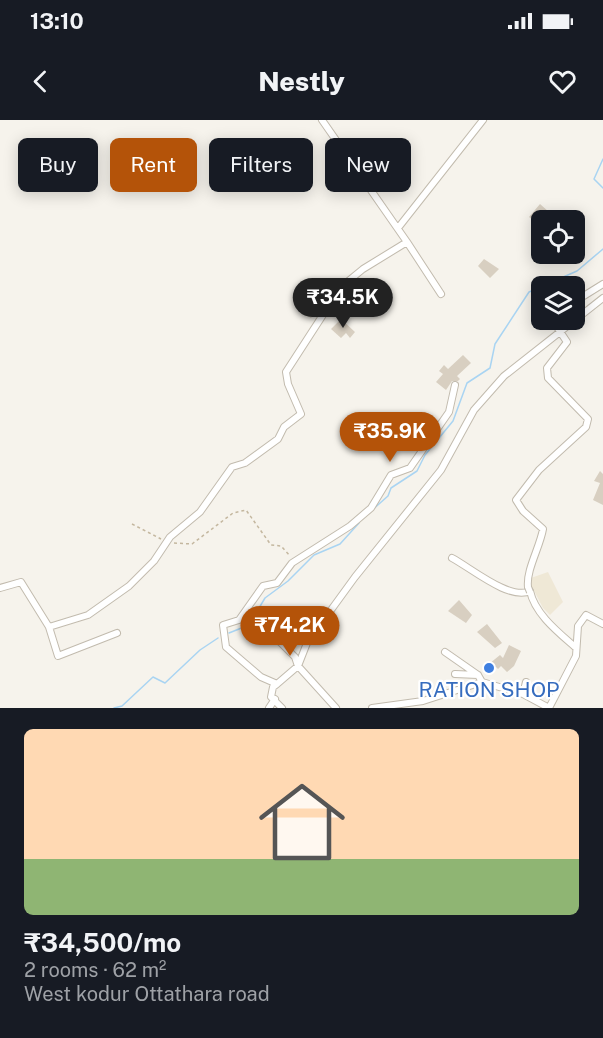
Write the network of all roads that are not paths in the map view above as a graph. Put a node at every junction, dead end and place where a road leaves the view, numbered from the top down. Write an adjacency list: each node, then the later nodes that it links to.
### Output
1 (322, 120): 3 (street)
2 (483, 120): 3 (street)
3 (398, 228): 4 (street)
4 (408, 242): 6 (street); 16 (street)
5 (603, 285): 7 (street)
6 (441, 294)
7 (585, 296)
8 (603, 298): 10 (street)
9 (560, 330): 10 (street)
10 (561, 333): 14 (street); 21 (street)
11 (455, 385): 26 (street)
12 (452, 558): 14 (street)
13 (0, 588): 16 (street)
14 (530, 590): 19 (street)
15 (603, 624): 19 (street)
16 (48, 627): 17 (street)
17 (117, 633)
18 (277, 639): 21 (street)
19 (575, 646): 35 (street)
20 (445, 652): 23 (street)
21 (298, 666): 26 (street); 32 (street)
22 (454, 674): 23 (street)
23 (478, 675): 24 (street)
24 (482, 682): 27 (street); 29 (street)
25 (526, 682): 27 (street)
26 (277, 684): 28 (street)
27 (523, 694): 35 (street)
28 (275, 699): 30 (street); 31 (street)
29 (423, 701): 33 (street); 34 (street)
30 (269, 708)
31 (282, 708)
32 (336, 708)
33 (372, 708)
34 (415, 708)
35 (549, 708)

